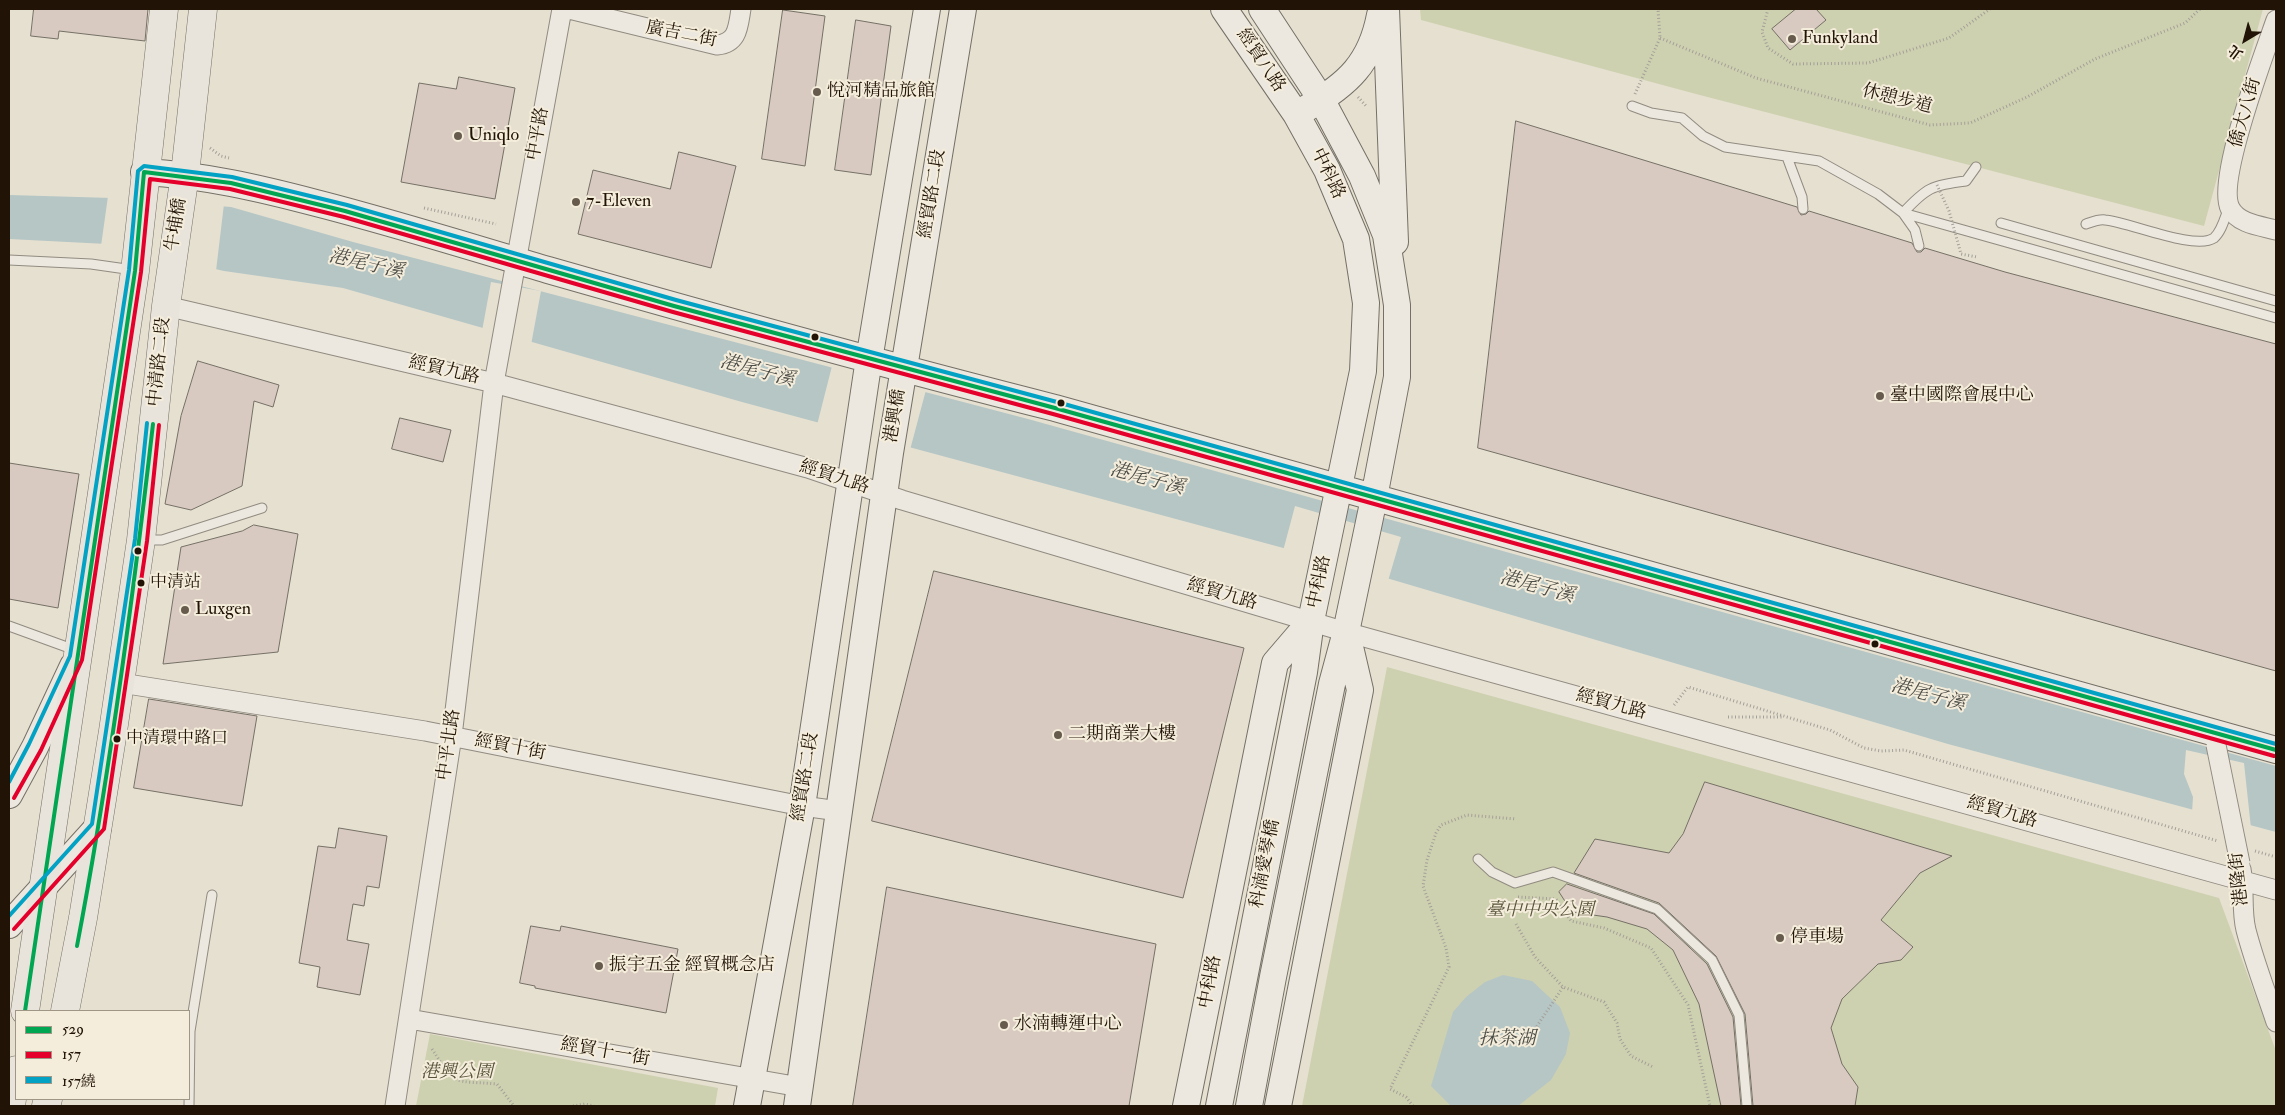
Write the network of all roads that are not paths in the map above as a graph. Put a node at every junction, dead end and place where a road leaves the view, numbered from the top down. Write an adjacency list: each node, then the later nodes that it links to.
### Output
1 (164, 9): 18 (main road)
2 (203, 9): 19 (main road)
3 (562, 9): 28 (street, 中平路)
4 (569, 9): 5 (street, 廣吉二街)
5 (741, 9)
6 (927, 9): 36 (street, 經貿路二段)
7 (964, 9): 37 (street, 經貿路二段)
8 (1224, 9): 15 (street, 經貿八路)
9 (1262, 9): 13 (street, 經貿八路)
10 (1381, 9): 13 (street)
11 (1386, 9): 32 (street, 中科路)
12 (2276, 20): 20 (street, 僑大八街)
13 (1322, 99): 15 (street); 32 (street, 中科路)
14 (1632, 106): 16 (lane)
15 (1296, 114): 41 (street, 中科路)
16 (1788, 157): 21 (lane); 22 (lane)
17 (1976, 167): 22 (lane)
18 (144, 172): 19 (street); 29 (main road, 牛埔橋)
19 (185, 174): 28 (street); 30 (main road, 牛埔橋)
20 (2229, 207): 24 (lane); 25 (street)
21 (1803, 210)
22 (1903, 213): 26 (lane); 34 (lane)
23 (2001, 224): 31 (lane)
24 (2086, 224)
25 (2276, 230)
26 (1919, 246)
27 (9, 260): 29 (lane)
28 (513, 269): 35 (street, 中平路); 36 (street)
29 (134, 271): 49 (main road, 中清路二段)
30 (170, 277): 33 (main road, 中清路二段)
31 (2276, 300)
32 (1397, 305): 43 (street, 中科路)
33 (166, 306): 38 (street, 經貿九路); 45 (main road, 中清路二段)
34 (2276, 318)
35 (497, 362): 38 (street, 中平北路)
36 (868, 367): 37 (street); 39 (street, 港興橋)
37 (902, 374): 41 (street); 42 (street, 港興橋)
38 (494, 383): 40 (street, 經貿九路); 51 (street, 中平北路)
39 (855, 447): 40 (street, 經貿路二段)
40 (851, 483): 42 (street, 經貿九路); 55 (street, 經貿路二段)
41 (1339, 489): 43 (street); 46 (street, 中科路)
42 (884, 495): 46 (street, 經貿九路); 56 (street)
43 (1374, 498): 47 (street, 中科路); 52 (street)
44 (262, 508): 45 (lane)
45 (141, 540): 50 (main road, 中清路二段)
46 (1314, 610): 47 (street, 經貿九路); 75 (street, 中科路); 76 (street, 科湳愛琴橋)
47 (1348, 622): 59 (street, 經貿九路); 77 (street, 科湳愛琴橋); 78 (street, 中科路)
48 (9, 626): 49 (lane)
49 (77, 655): 54 (street); 60 (main road, 中清路二段)
50 (121, 683): 51 (street, 經貿十街); 57 (main road, 中清路二段)
51 (452, 736): 55 (street, 經貿十街); 66 (street, 中平北路)
52 (2216, 740): 53 (street); 59 (street, 港隆街, bridge)
53 (2276, 750)
54 (9, 795)
55 (802, 806): 56 (street, 經貿十街); 70 (street, 經貿路二段)
56 (839, 811): 71 (street)
57 (98, 827): 60 (street); 65 (main road, 中清路二段)
58 (1478, 859): 79 (lane)
59 (2244, 864): 61 (street, 經貿九路); 67 (street, 港隆街)
60 (42, 888): 63 (street); 64 (main road, 中清路二段)
61 (2276, 890)
62 (212, 895): 68 (lane)
63 (9, 925)
64 (25, 1010)
65 (65, 1010)
66 (409, 1019): 70 (street, 經貿十一街); 73 (street, 中平北路)
67 (2276, 1022)
68 (190, 1031)
69 (15, 1077): 72 (main road)
70 (751, 1078): 71 (street, 經貿十一街); 74 (street, 經貿路二段)
71 (799, 1097)
72 (11, 1106)
73 (395, 1106)
74 (747, 1106)
75 (1186, 1106)
76 (1219, 1106)
77 (1249, 1106)
78 (1278, 1106)
79 (1747, 1106)

